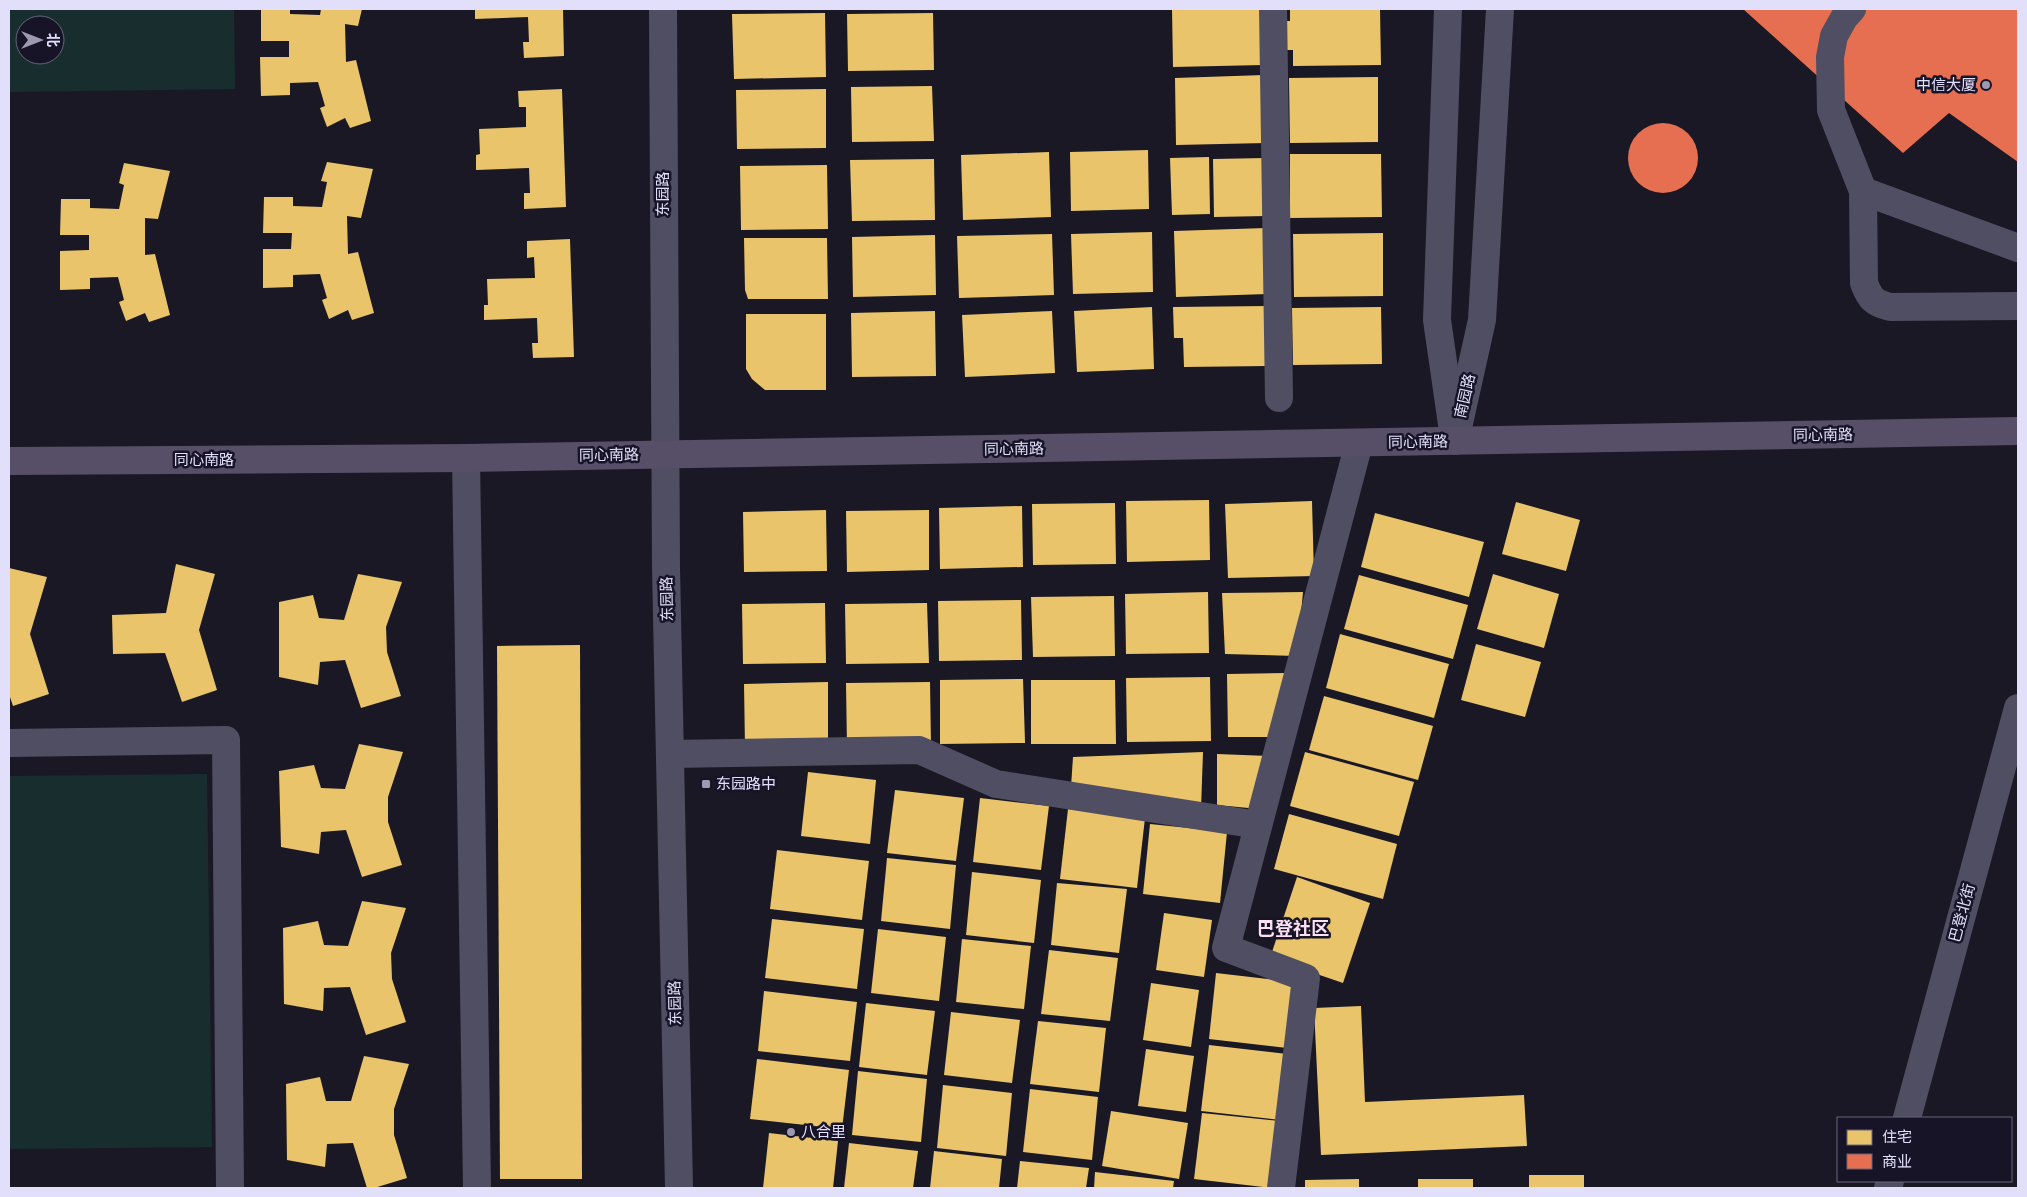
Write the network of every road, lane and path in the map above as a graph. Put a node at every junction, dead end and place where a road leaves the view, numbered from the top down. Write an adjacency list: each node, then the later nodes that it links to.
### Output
1 (663, 9): 13 (street, 东园路)
2 (1273, 9): 9 (street)
3 (1448, 9): 11 (street, 南园路)
4 (1500, 9): 11 (street, 南园路)
5 (1852, 9): 6 (street)
6 (1863, 191): 7 (street); 8 (street)
7 (2018, 248)
8 (2018, 306)
9 (1279, 398)
10 (2018, 431): 11 (main road, 同心南路)
11 (1455, 441): 12 (main road, 同心南路)
12 (1359, 443): 13 (main road, 同心南路); 19 (street)
13 (665, 454): 14 (main road, 同心南路); 18 (street, 东园路)
14 (466, 458): 15 (main road, 同心南路); 22 (street)
15 (9, 461)
16 (2018, 708): 20 (street, 巴登北街)
17 (9, 743): 21 (street)
18 (670, 754): 19 (street); 23 (street, 东园路)
19 (1258, 825): 24 (street)
20 (1907, 1117)
21 (230, 1188)
22 (477, 1188)
23 (679, 1188)
24 (1281, 1188)

